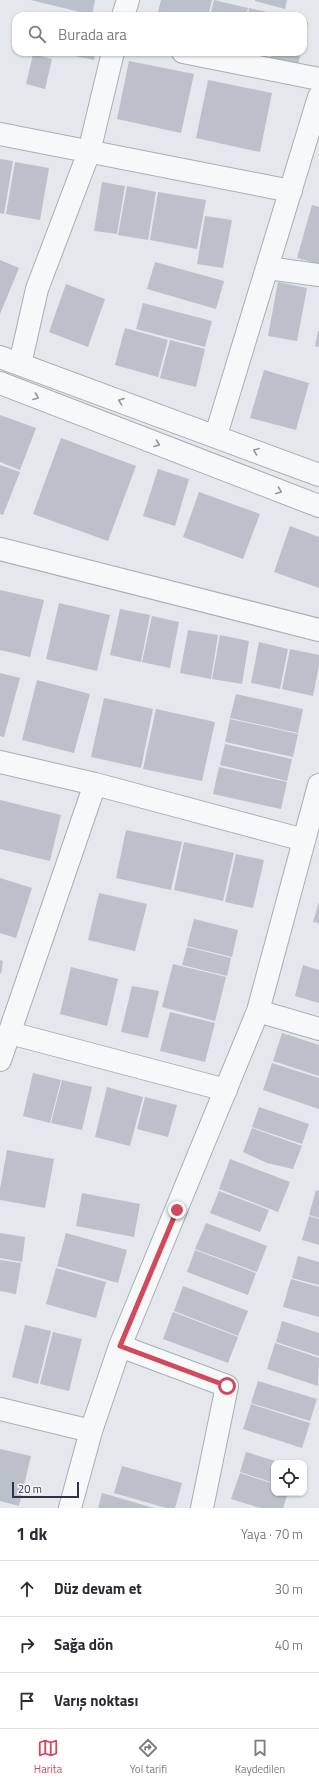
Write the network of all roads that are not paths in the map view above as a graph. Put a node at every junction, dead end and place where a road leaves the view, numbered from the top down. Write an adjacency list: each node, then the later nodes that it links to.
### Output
1 (128, 0): 2 (street)
2 (124, 12)
3 (112, 56): 8 (street)
4 (203, 56): 5 (street)
5 (319, 79)
6 (319, 97): 9 (street)
7 (0, 134): 8 (street)
8 (89, 152): 9 (street); 13 (street)
9 (290, 191): 10 (street)
10 (268, 268): 11 (street); 15 (street)
11 (319, 275)
12 (0, 357): 13 (street)
13 (20, 364): 15 (street, one-way to 13)
14 (0, 383): 17 (street, one-way to 17)
15 (216, 435): 16 (street, one-way to 15)
16 (319, 475)
17 (319, 506)
18 (0, 549): 19 (street)
19 (319, 630)
20 (0, 762): 21 (street)
21 (95, 784): 23 (street); 26 (street)
22 (319, 785): 23 (street)
23 (304, 840): 24 (street)
24 (258, 1011): 25 (street); 28 (street)
25 (319, 1029)
26 (6, 1033): 27 (street); 28 (street)
27 (0, 1060)
28 (226, 1090): 29 (street)
29 (120, 1346): 31 (street); 33 (street)
30 (0, 1409): 31 (street)
31 (91, 1431): 32 (street)
32 (70, 1508)
33 (202, 1508)

